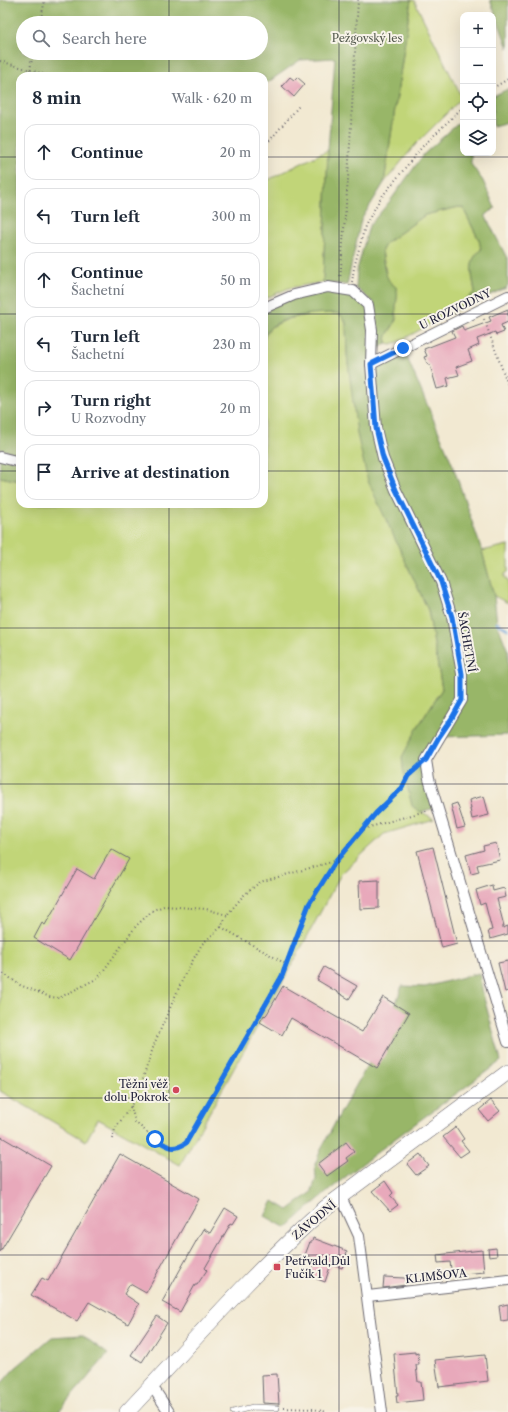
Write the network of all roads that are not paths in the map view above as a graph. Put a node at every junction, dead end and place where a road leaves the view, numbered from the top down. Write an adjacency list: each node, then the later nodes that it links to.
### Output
1 (508, 296): 3 (street, U ROZVODNY)
2 (268, 306): 3 (street, ŠACHETNÍ)
3 (371, 364): 6 (street, ŠACHETNÍ)
4 (0, 457): 5 (street)
5 (16, 461)
6 (508, 1042)
7 (508, 1072): 8 (street, ZÁVODNÍ)
8 (341, 1197): 10 (street); 11 (street, ZÁVODNÍ)
9 (508, 1280): 10 (street, KLIMŠOVA)
10 (368, 1296): 16 (street)
11 (150, 1387): 13 (street); 14 (street, ZÁVODNÍ)
12 (277, 1408): 15 (lane)
13 (168, 1411)
14 (127, 1412)
15 (233, 1412)
16 (382, 1412)

